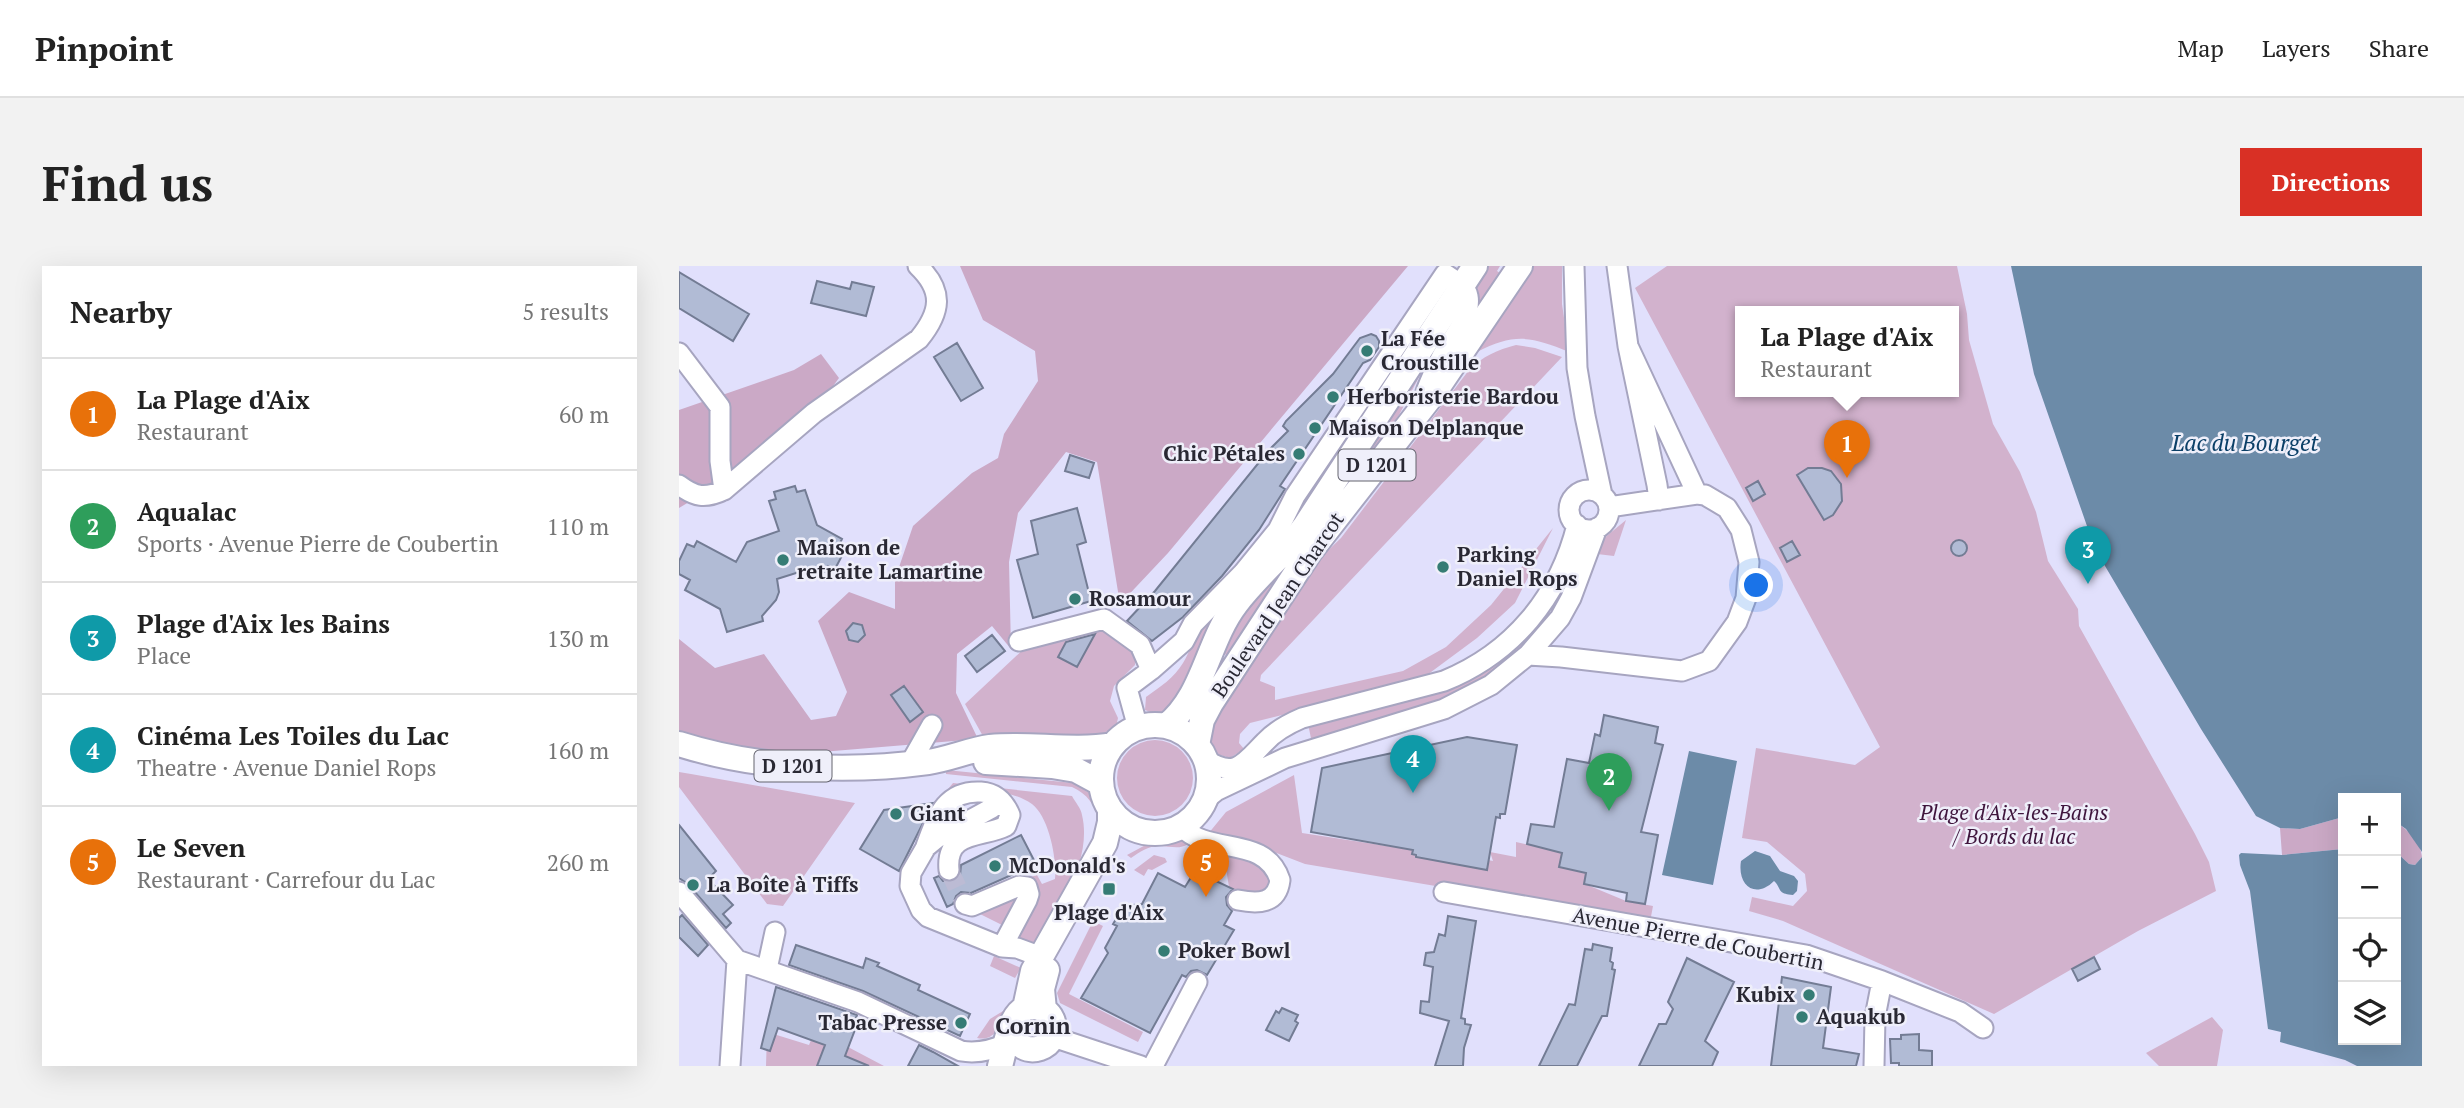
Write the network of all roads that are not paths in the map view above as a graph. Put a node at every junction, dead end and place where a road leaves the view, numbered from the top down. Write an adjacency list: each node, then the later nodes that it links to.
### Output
1 (918, 266): 10 (street)
2 (1520, 266): 8 (main road, Boulevard Jean Charcot / D 1201)
3 (1574, 266): 13 (street)
4 (1617, 266): 6 (street)
5 (1469, 276): 8 (street); 18 (street); 20 (main road, Boulevard Jean Charcot / D 1201)
6 (1628, 346): 11 (street); 12 (street)
7 (679, 352): 10 (street)
8 (1420, 409): 24 (main road, Boulevard Jean Charcot / D 1201)
9 (679, 485): 10 (street)
10 (724, 490)
11 (1701, 495): 12 (street); 17 (street)
12 (1659, 500): 13 (street)
13 (1606, 501): 14 (street); 15 (street)
14 (1577, 525): 15 (street); 24 (street)
15 (1597, 528): 17 (street)
16 (1019, 641): 18 (street)
17 (1528, 655): 28 (street)
18 (1151, 670): 21 (street)
19 (932, 725): 26 (street)
20 (1166, 726): 21 (main road); 24 (main road)
21 (1138, 728): 23 (main road)
22 (679, 744): 26 (main road, D 1201)
23 (1112, 745): 25 (main road, D 1201); 27 (main road)
24 (1201, 753): 28 (main road)
25 (941, 760): 26 (main road, D 1201); 27 (main road, D 1201)
26 (910, 764)
27 (1100, 783): 30 (main road)
28 (1206, 799): 31 (main road)
29 (992, 808): 33 (street)
30 (1110, 811): 32 (main road); 42 (main road)
31 (1182, 827): 32 (main road); 37 (street)
32 (1147, 833): 46 (main road)
33 (926, 846): 34 (street); 40 (street)
34 (949, 862)
35 (679, 892): 41 (street)
36 (1444, 892): 44 (street, Avenue Pierre de Coubertin)
37 (1238, 900)
38 (965, 904): 40 (street)
39 (775, 932): 43 (street)
40 (1002, 947): 42 (street)
41 (737, 960): 43 (street); 50 (street)
42 (1038, 962): 46 (main road)
43 (767, 970): 49 (street)
44 (1882, 981): 47 (street, Avenue Pierre de Coubertin); 53 (street)
45 (1198, 982): 52 (street)
46 (1035, 1009): 48 (main road); 49 (main road)
47 (1983, 1028)
48 (1053, 1037): 49 (main road); 51 (street)
49 (1011, 1051)
50 (730, 1066)
51 (1142, 1066)
52 (1153, 1066)
53 (1874, 1066)

